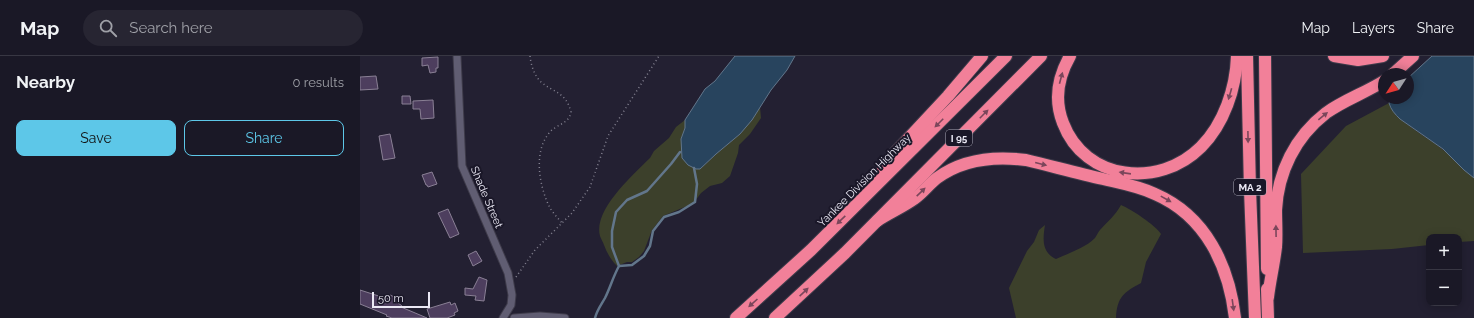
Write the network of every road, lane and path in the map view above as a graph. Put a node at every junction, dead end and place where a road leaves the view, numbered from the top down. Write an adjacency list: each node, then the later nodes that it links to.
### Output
1 (457, 56): 19 (street, Shade Street)
2 (530, 56): 18 (path)
3 (659, 56): 18 (path)
4 (982, 56): 16 (highway)
5 (1006, 56): 16 (highway, Yankee Division Highway / I 95, one-way to 16)
6 (1041, 56): 17 (highway, I 95, one-way to 6)
7 (1070, 56): 8 (highway, one-way to 7)
8 (1237, 56)
9 (1247, 56): 27 (highway, MA 2, one-way to 27)
10 (1265, 56): 20 (highway, MA 2)
11 (1334, 56): 12 (highway)
12 (1383, 56)
13 (1413, 56): 14 (highway)
14 (1400, 68)
15 (1378, 84): 20 (highway, one-way to 15)
16 (869, 193): 24 (highway, Yankee Division Highway / I 95, one-way to 24)
17 (877, 220): 25 (highway, I 95, one-way to 17); 26 (highway, one-way to 26)
18 (562, 223): 19 (path)
19 (511, 283): 21 (street, Shade Street)
20 (1268, 298): 28 (highway, MA 2)
21 (503, 318)
22 (514, 318): 23 (street)
23 (565, 318)
24 (736, 318)
25 (775, 318)
26 (1235, 318)
27 (1255, 318)
28 (1268, 318)

